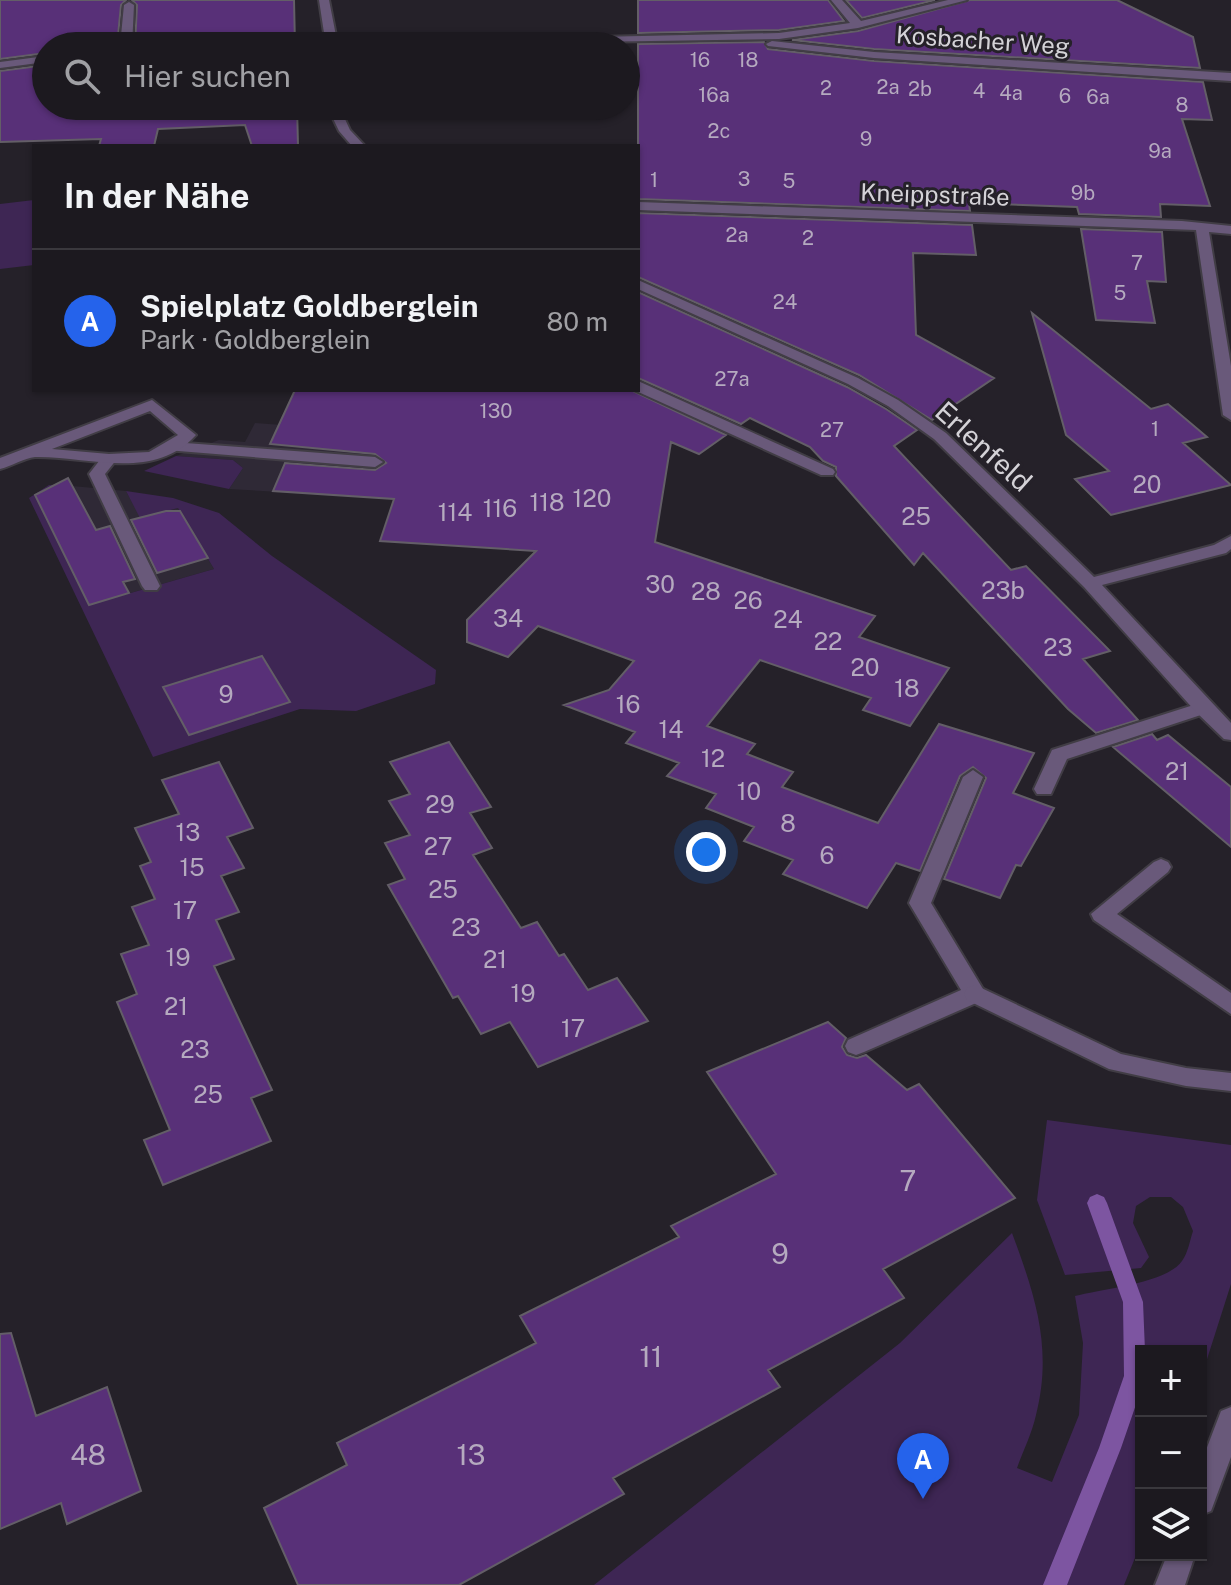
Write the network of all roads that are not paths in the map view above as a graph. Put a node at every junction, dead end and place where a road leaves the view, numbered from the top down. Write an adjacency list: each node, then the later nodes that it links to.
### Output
1 (324, 0): 7 (street)
2 (836, 0): 5 (street)
3 (962, 0): 5 (street)
4 (129, 5): 6 (street)
5 (858, 25): 8 (street)
6 (127, 32)
7 (331, 32)
8 (733, 38): 9 (street); 12 (street, Kosbacher Weg)
9 (640, 40)
10 (32, 61): 11 (street)
11 (0, 65)
12 (1231, 77)
13 (340, 120): 14 (street)
14 (357, 144)
15 (640, 206): 16 (street, Kneippstraße)
16 (1202, 228): 17 (street, Kneippstraße); 20 (street)
17 (1231, 230)
18 (640, 285): 28 (street, Erlenfeld)
19 (640, 387): 26 (street)
20 (1231, 415)
21 (172, 447): 22 (street); 23 (street); 24 (street)
22 (29, 452): 23 (street); 25 (street)
23 (109, 459): 29 (street)
24 (375, 462)
25 (0, 464)
26 (827, 472)
27 (1231, 541): 28 (street)
28 (1090, 583): 30 (street, Erlenfeld)
29 (151, 586)
30 (1203, 708): 31 (street, Erlenfeld); 33 (street)
31 (1231, 734)
32 (973, 777): 35 (street)
33 (1044, 789)
34 (1161, 867): 36 (street)
35 (975, 994): 37 (street); 38 (street)
36 (1231, 1005)
37 (856, 1046)
38 (1231, 1082)
39 (1231, 1420): 40 (street)
40 (1205, 1489)
41 (1179, 1561): 42 (street)
42 (1170, 1585)

